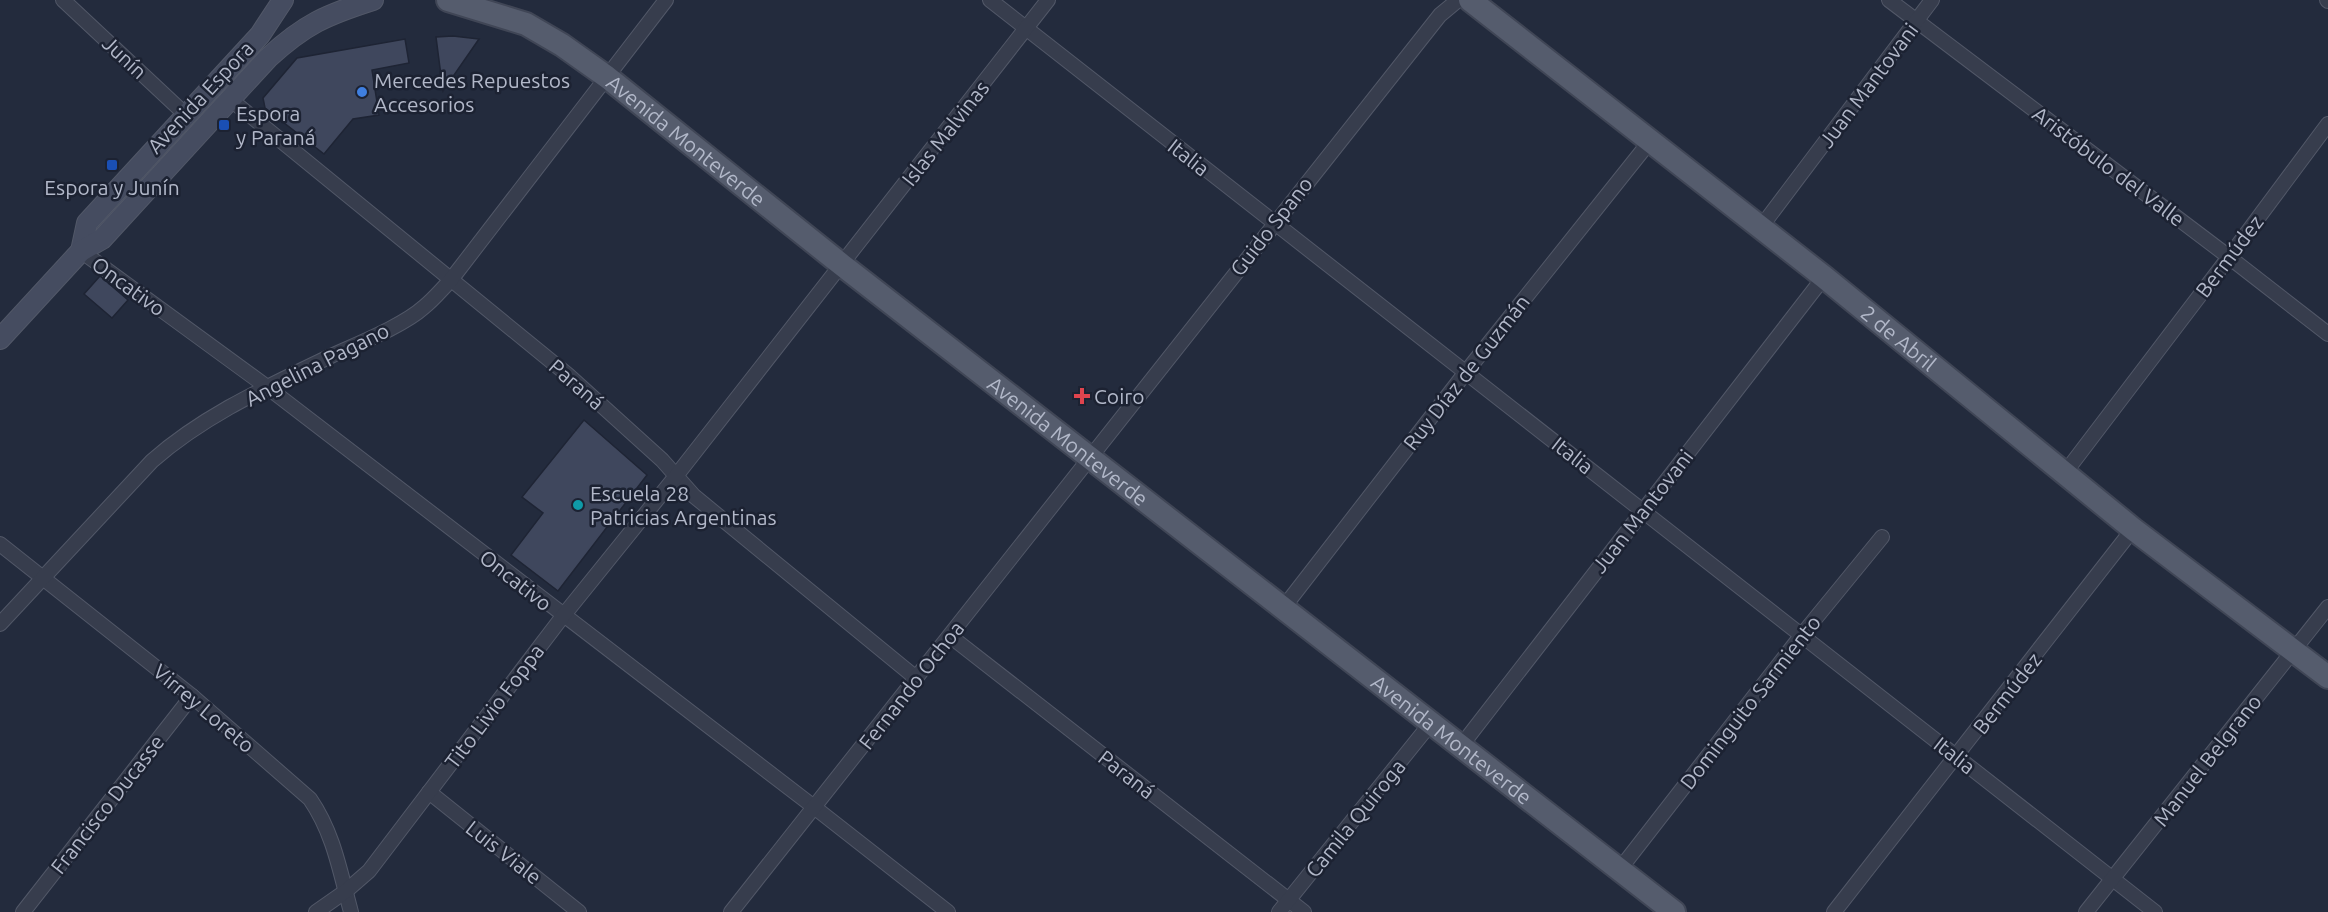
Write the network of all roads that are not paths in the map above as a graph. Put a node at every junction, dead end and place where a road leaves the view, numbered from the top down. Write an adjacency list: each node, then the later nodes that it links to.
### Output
1 (63, 0): 16 (street, Junín)
2 (283, 0): 16 (main road, Avenida Espora)
3 (373, 0): 15 (main road, Avenida Espora)
4 (448, 0): 14 (main road, Avenida Monteverde)
5 (666, 0): 14 (street, Angelina Pagano)
6 (990, 0): 13 (street, Italia)
7 (1048, 0): 13 (street, Islas Malvinas)
8 (1458, 0): 19 (street, Guido Spano)
9 (1470, 0): 18 (main road, 2 de Abril)
10 (1889, 0): 12 (street, Aristóbulo del Valle)
11 (1932, 0): 12 (street, Juan Mantovani)
12 (1917, 21): 20 (street, Juan Mantovani); 22 (street, Aristóbulo del Valle)
13 (1026, 28): 19 (street, Italia); 23 (street, Islas Malvinas)
14 (607, 76): 23 (main road, Avenida Monteverde); 25 (street, Angelina Pagano)
15 (230, 99): 21 (main road, Avenida Espora); 25 (street, Paraná)
16 (186, 115): 21 (main road, Avenida Espora)
17 (2328, 124): 22 (street, Bermúdez)
18 (1651, 140): 20 (main road, 2 de Abril); 28 (street, Ruy Díaz de Guzmán)
19 (1273, 223): 28 (street, Italia); 30 (street, Guido Spano)
20 (1761, 227): 24 (main road, 2 de Abril)
21 (81, 251): 27 (main road, Avenida Espora); 29 (street, Oncativo)
22 (2229, 257): 26 (street, Aristóbulo del Valle); 31 (street, Bermúdez)
23 (842, 265): 30 (main road, Avenida Monteverde); 32 (street, Tito Livio Foppa)
24 (1824, 277): 31 (main road, 2 de Abril); 33 (street, Juan Mantovani)
25 (450, 281): 29 (street, Angelina Pagano); 32 (street, Paraná)
26 (2328, 334)
27 (0, 339)
28 (1466, 372): 33 (street, Italia); 38 (street, Ruy Díaz de Guzmán)
29 (267, 387): 37 (street, Angelina Pagano); 40 (street, Oncativo)
30 (1090, 456): 38 (main road, Avenida Monteverde); 42 (street, Fernando Ochoa)
31 (2064, 474): 34 (main road, 2 de Abril)
32 (676, 476): 40 (street, Tito Livio Foppa); 46 (street, Paraná)
33 (1642, 509): 43 (street, Italia); 49 (street, Juan Mantovani)
34 (2133, 529): 44 (main road, 2 de Abril); 50 (street, Bermúdez)
35 (1882, 537): 43 (street, Dominguito Sarmiento)
36 (0, 544): 37 (street, Virrey Loreto)
37 (41, 578): 41 (street, Angelina Pagano); 47 (street, Virrey Loreto)
38 (1284, 607): 48 (main road, Avenida Monteverde)
39 (2328, 607): 44 (street, Manuel Belgrano)
40 (563, 616): 51 (street, Tito Livio Foppa); 52 (street, Oncativo)
41 (0, 624)
42 (950, 636): 46 (street, Fernando Ochoa); 56 (street, Paraná)
43 (1801, 636): 50 (street, Italia); 53 (street, Dominguito Sarmiento)
44 (2293, 651): 45 (main road, 2 de Abril); 54 (street, Manuel Belgrano)
45 (2328, 677)
46 (916, 678): 52 (street, Fernando Ochoa)
47 (192, 696): 55 (street, Virrey Loreto); 57 (street, Francisco Ducasse)
48 (1431, 723): 49 (main road, Avenida Monteverde); 56 (street, Camila Quiroga)
49 (1461, 746): 53 (main road, Avenida Monteverde)
50 (1957, 757): 54 (street, Italia); 66 (street, Bermúdez)
51 (429, 792): 55 (street, Tito Livio Foppa); 60 (street, Luis Viale)
52 (814, 807): 61 (street, Fernando Ochoa); 62 (street, Oncativo)
53 (1620, 869): 65 (main road, Avenida Monteverde)
54 (2113, 879): 67 (street, Manuel Belgrano); 68 (street, Italia)
55 (346, 891): 58 (street, Tito Livio Foppa); 59 (street, Virrey Loreto)
56 (1288, 900): 63 (street, Camila Quiroga); 64 (street, Paraná)
57 (23, 912)
58 (316, 912)
59 (351, 912)
60 (579, 912)
61 (730, 912)
62 (948, 912)
63 (1279, 912)
64 (1304, 912)
65 (1674, 912)
66 (1834, 912)
67 (2086, 912)
68 (2155, 912)

